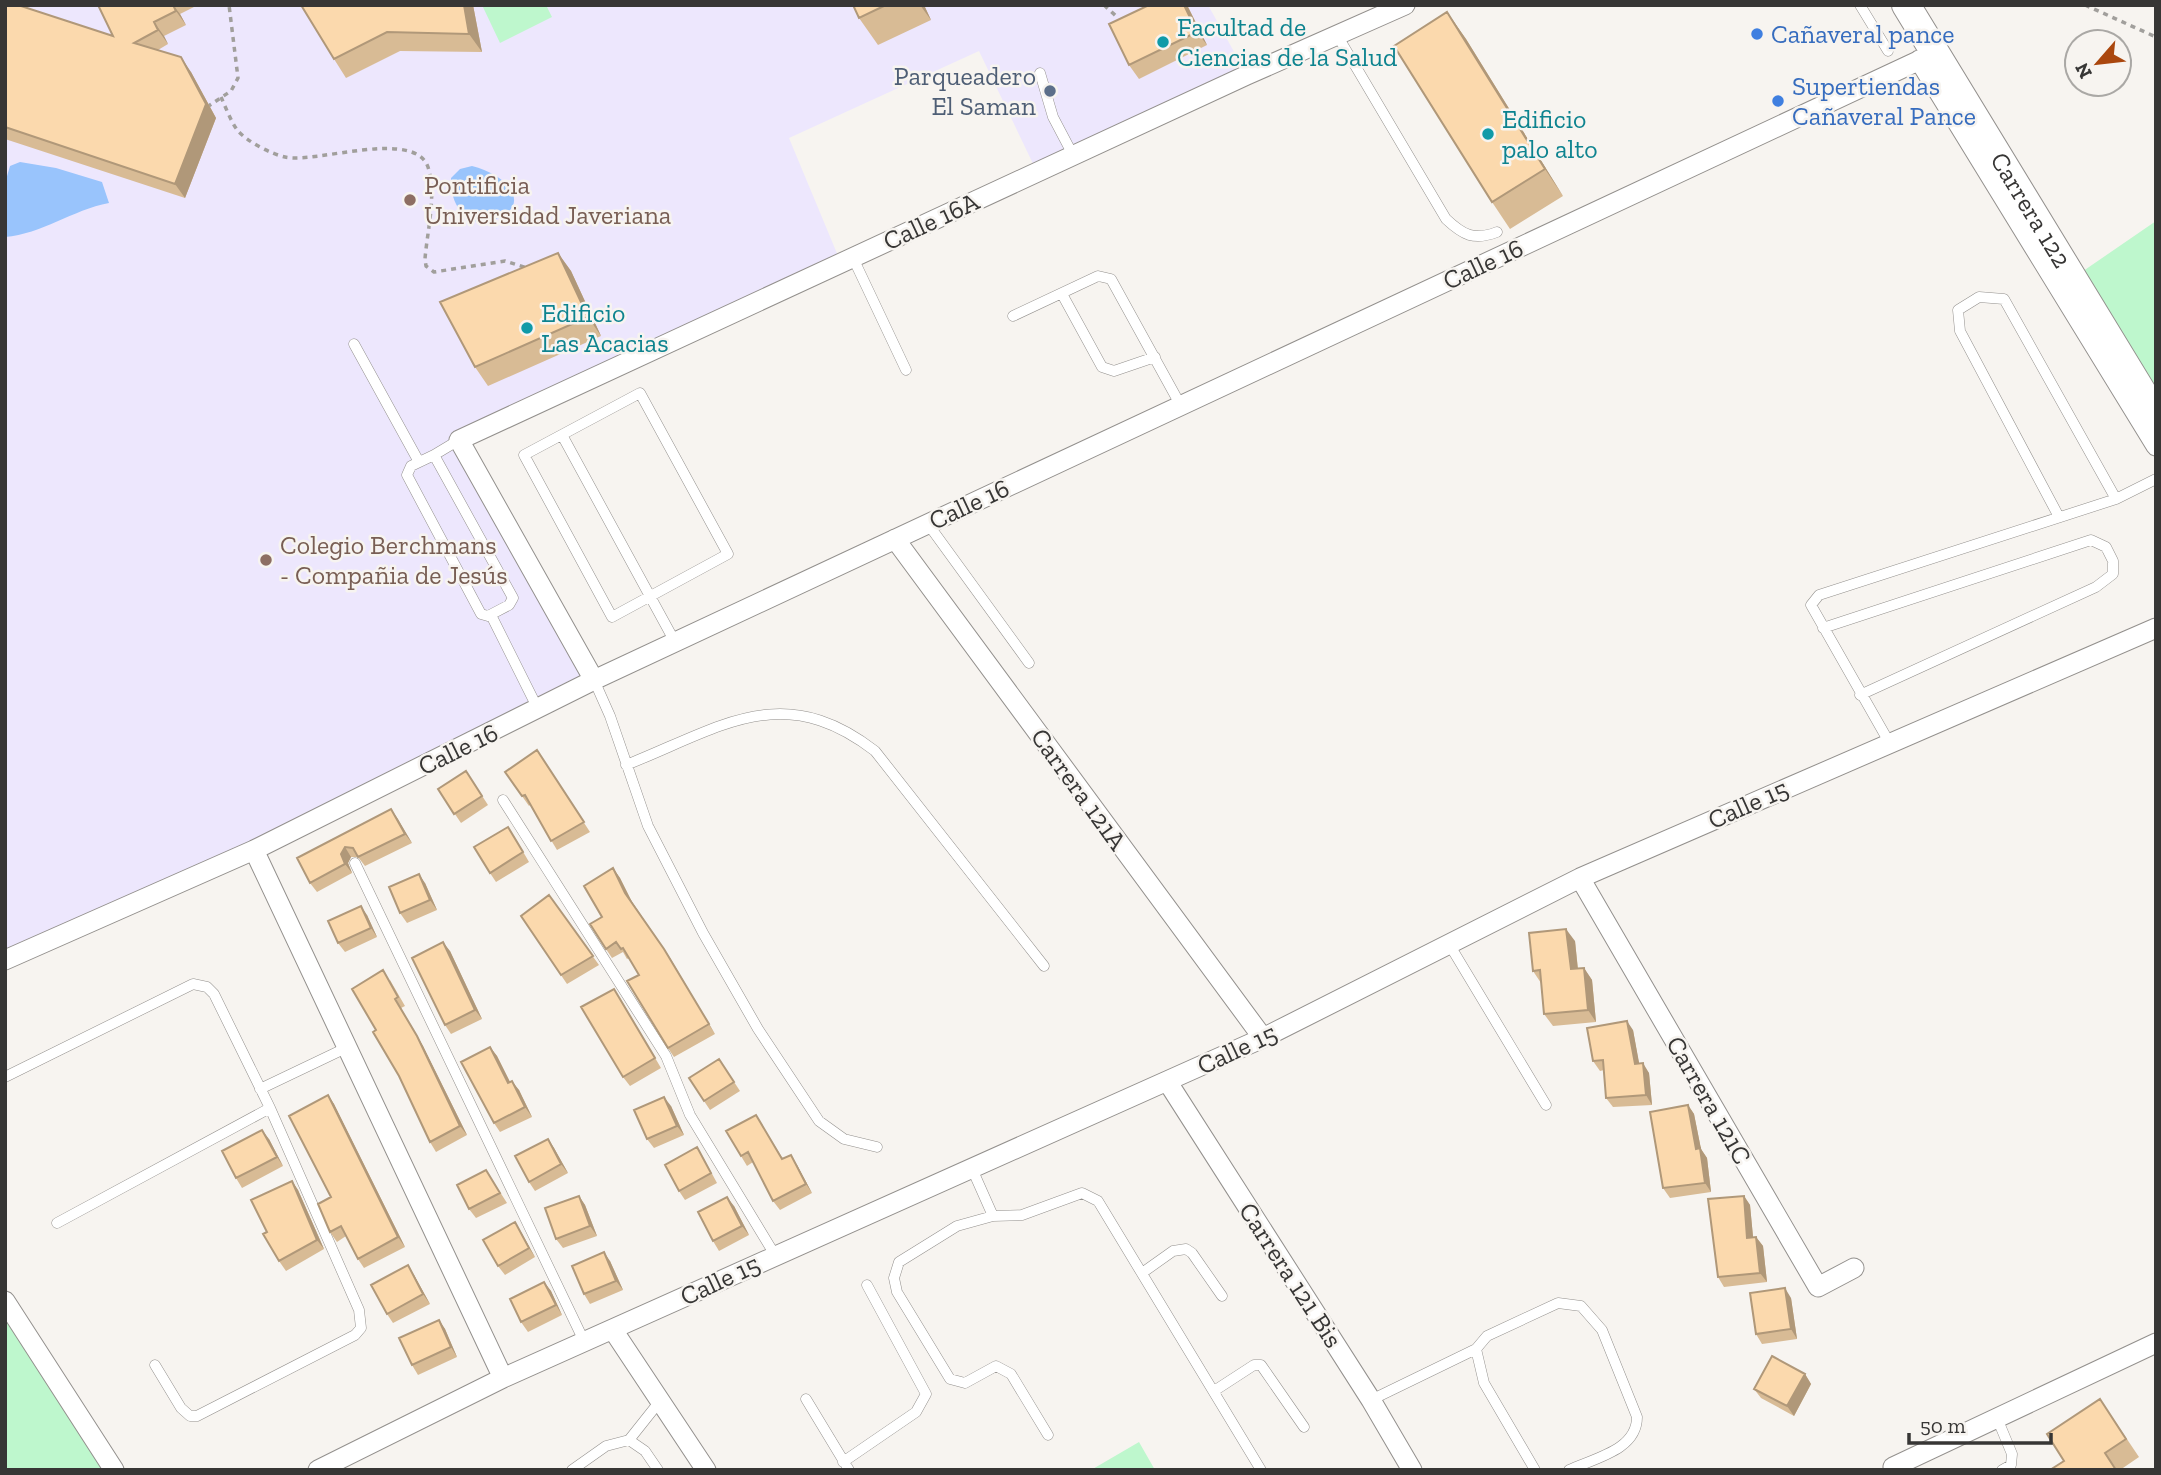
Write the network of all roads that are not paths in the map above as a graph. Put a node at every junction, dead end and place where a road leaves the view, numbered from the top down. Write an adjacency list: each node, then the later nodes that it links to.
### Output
1 (1405, 5): 4 (street, Calle 16A)
2 (1860, 5): 5 (lane)
3 (1906, 5): 6 (street, Carrera 122)
4 (1337, 35): 8 (street, Calle 16A); 9 (lane)
5 (1888, 51)
6 (1927, 57): 16 (street, Calle 16); 17 (street, Carrera 122); 20 (street, Carrera 122)
7 (1040, 73): 8 (lane)
8 (1073, 155): 10 (street, Calle 16A)
9 (1497, 232)
10 (853, 258): 15 (lane); 19 (street, Calle 16A)
11 (1062, 293): 12 (lane); 14 (lane); 14 (lane)
12 (1013, 316)
13 (354, 344): 22 (lane)
14 (1155, 357): 16 (lane)
15 (906, 370)
16 (1181, 405): 26 (street, Calle 16)
17 (2156, 415)
18 (562, 435): 28 (lane); 28 (lane); 28 (lane)
19 (459, 440): 21 (lane); 34 (street)
20 (2156, 446)
21 (434, 455): 22 (lane); 29 (lane)
22 (419, 462): 29 (lane)
23 (2156, 479): 24 (lane)
24 (2116, 499): 25 (lane); 25 (lane)
25 (2059, 517): 30 (lane)
26 (928, 524): 27 (street, Calle 16); 33 (lane)
27 (894, 539): 32 (street, Calle 16); 46 (street, Carrera 121A)
28 (650, 596): 32 (lane)
29 (491, 615): 36 (lane)
30 (1823, 628): 35 (lane); 35 (lane)
31 (2156, 628): 37 (street, Calle 15)
32 (675, 642): 34 (street, Calle 16)
33 (1030, 663)
34 (593, 680): 36 (street, Calle 16); 38 (lane)
35 (1860, 695): 37 (lane)
36 (538, 709): 40 (street, Calle 16)
37 (1889, 742): 42 (street, Calle 15)
38 (626, 765): 45 (lane); 53 (lane)
39 (503, 800): 57 (lane)
40 (254, 850): 44 (street, Calle 16); 47 (street)
41 (355, 863): 64 (lane)
42 (1580, 878): 43 (street, Calle 15); 58 (street, Carrera 121C)
43 (1449, 944): 46 (street, Calle 15); 51 (lane)
44 (5, 960)
45 (1044, 966)
46 (1263, 1038): 49 (street, Calle 15)
47 (348, 1047): 50 (lane); 68 (street)
48 (5, 1077): 50 (lane)
49 (1167, 1081): 54 (street, Calle 15); 71 (street, Carrera 121 Bis)
50 (261, 1089): 52 (lane)
51 (1546, 1105)
52 (270, 1108): 56 (lane); 67 (lane)
53 (877, 1147)
54 (973, 1171): 55 (lane); 57 (street, Calle 15)
55 (993, 1216): 59 (lane); 75 (lane)
56 (57, 1223)
57 (775, 1255): 63 (street, Calle 15)
58 (1854, 1268)
59 (1142, 1273): 61 (lane); 69 (lane)
60 (867, 1285): 77 (lane)
61 (1222, 1296)
62 (5, 1301): 79 (street)
63 (613, 1330): 64 (street, Calle 15); 72 (street)
64 (584, 1341): 68 (street, Calle 15)
65 (2156, 1343): 73 (street)
66 (1476, 1349): 71 (lane); 86 (lane); 87 (lane)
67 (155, 1365)
68 (503, 1378): 80 (street, Calle 15)
69 (1213, 1391): 74 (lane); 84 (lane)
70 (806, 1399): 77 (lane)
71 (1371, 1400): 85 (street, Carrera 121 Bis)
72 (660, 1401): 76 (lane); 83 (street)
73 (1997, 1418): 78 (street); 88 (lane)
74 (1304, 1427)
75 (1048, 1435)
76 (629, 1440): 81 (lane); 82 (lane)
77 (846, 1466)
78 (1891, 1469)
79 (114, 1470)
80 (318, 1470)
81 (572, 1470)
82 (658, 1470)
83 (706, 1470)
84 (1261, 1470)
85 (1412, 1470)
86 (1535, 1470)
87 (1569, 1470)
88 (2002, 1470)

